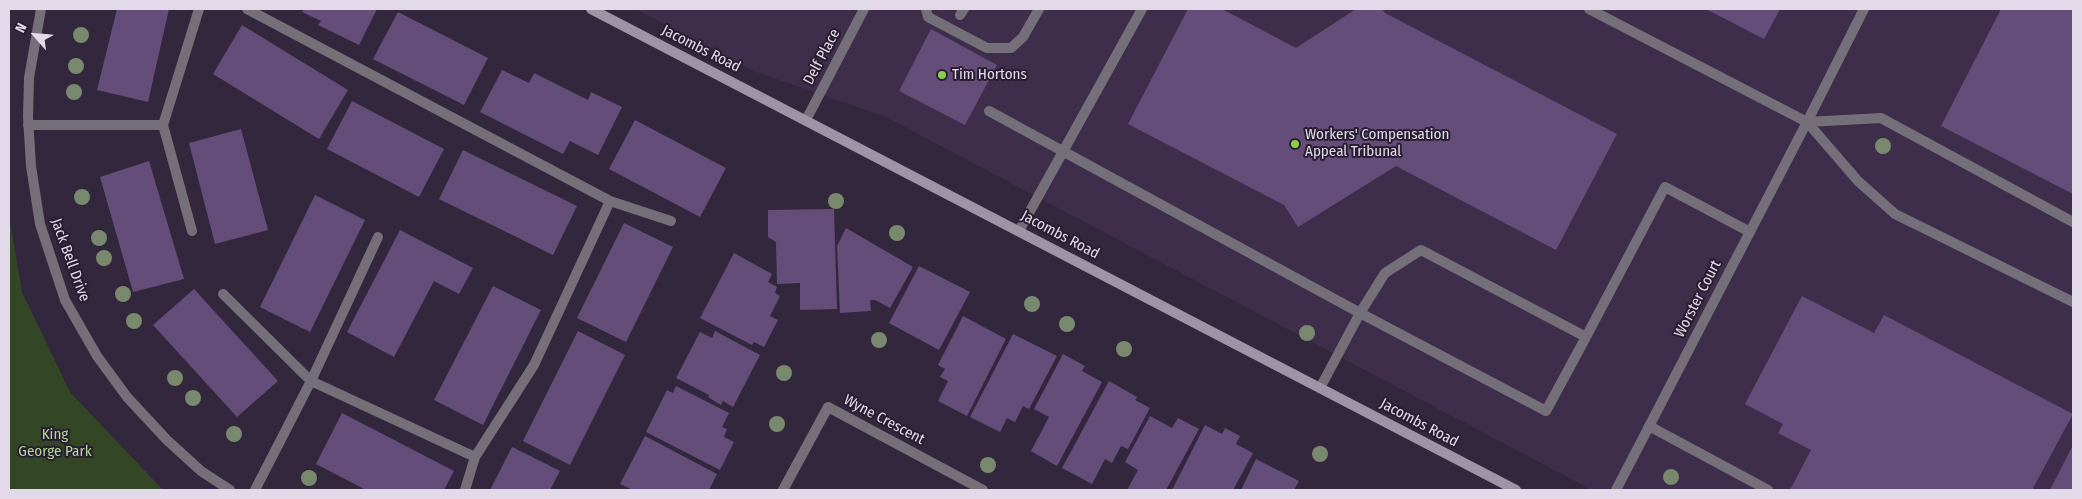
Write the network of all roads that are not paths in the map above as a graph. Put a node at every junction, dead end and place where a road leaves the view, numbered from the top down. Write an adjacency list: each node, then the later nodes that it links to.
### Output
1 (41, 9): 14 (street, Jack Bell Drive)
2 (199, 9): 15 (street)
3 (247, 9): 17 (street)
4 (591, 9): 12 (street, Jacombs Road)
5 (864, 9): 12 (street, Delf Place)
6 (926, 9): 7 (street)
7 (1039, 9)
8 (1142, 9): 16 (street)
9 (1589, 9): 13 (street)
10 (1864, 9): 13 (street, Worster Court)
11 (990, 111): 16 (street)
12 (806, 120): 21 (street, Jacombs Road)
13 (1806, 122): 19 (street); 22 (street, Worster Court); 25 (street)
14 (28, 125): 15 (street); 32 (street, Jack Bell Drive)
15 (164, 126): 20 (street)
16 (1062, 152): 21 (street); 26 (street)
17 (610, 201): 18 (street); 31 (street)
18 (671, 221)
19 (2073, 222)
20 (192, 231)
21 (1019, 231): 29 (street, Jacombs Road)
22 (1750, 232): 27 (street); 30 (street, Worster Court)
23 (378, 237): 28 (street)
24 (223, 294): 28 (street)
25 (2073, 302)
26 (1360, 313): 27 (street); 27 (street); 29 (street)
27 (1586, 337)
28 (311, 381): 31 (street); 33 (street)
29 (1320, 388): 37 (street, Jacombs Road)
30 (1649, 426): 38 (street, Worster Court); 39 (street)
31 (475, 458): 34 (street)
32 (230, 490)
33 (255, 490)
34 (465, 490)
35 (783, 490): 36 (street, Wyne Crescent)
36 (984, 490)
37 (1516, 490)
38 (1616, 490)
39 (1768, 490)

